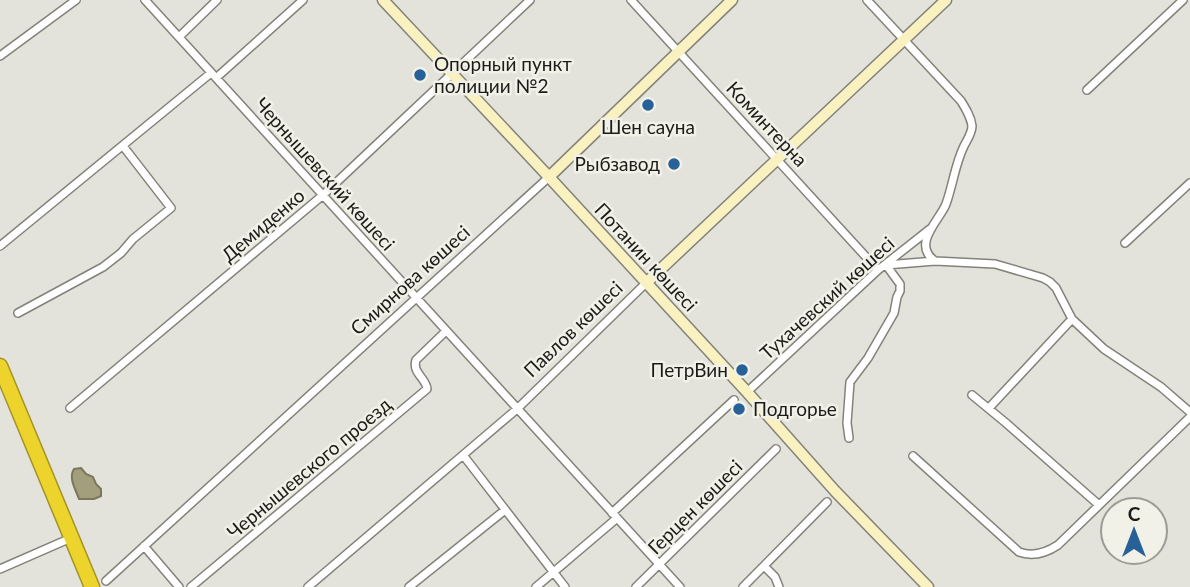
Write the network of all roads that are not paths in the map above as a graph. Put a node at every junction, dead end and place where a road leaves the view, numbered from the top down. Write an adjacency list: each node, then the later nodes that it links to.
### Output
1 (76, 0): 15 (street)
2 (145, 0): 12 (street, Чернышевский көшесі)
3 (217, 0): 12 (street)
4 (303, 0): 17 (street)
5 (383, 0): 16 (main road, Потанин көшесі)
6 (530, 0): 16 (street, Демиденко)
7 (631, 0): 14 (street, Коминтерна)
8 (732, 0): 14 (main road, Смирнова көшесі)
9 (867, 0): 13 (street)
10 (946, 0): 13 (main road, Павлов көшесі)
11 (1183, 0): 18 (street)
12 (179, 37): 17 (street, Чернышевский көшесі)
13 (904, 40): 20 (main road, Павлов көшесі); 24 (street, Тухачевский көшесі)
14 (679, 52): 20 (street, Коминтерна); 21 (main road, Смирнова көшесі)
15 (0, 56)
16 (452, 74): 21 (main road, Потанин көшесі); 23 (street, Демиденко)
17 (214, 75): 19 (street); 23 (street, Чернышевский көшесі)
18 (1087, 90)
19 (123, 146): 26 (street); 32 (street)
20 (777, 159): 29 (street, Коминтерна); 30 (main road, Павлов көшесі)
21 (549, 177): 30 (main road, Потанин көшесі); 31 (street, Смирнова көшесі)
22 (1190, 183): 25 (street)
23 (323, 195): 31 (street, Чернышевский көшесі); 39 (street, Демиденко)
24 (930, 229): 27 (street, Тухачевский көшесі); 28 (street, Тухачевский көшесі)
25 (1125, 243)
26 (0, 246)
27 (935, 261): 28 (street); 33 (street)
28 (886, 265): 29 (street, Тухачевский көшесі); 43 (street)
29 (878, 270): 36 (street, Тухачевский көшесі)
30 (646, 283): 36 (main road, Потанин көшесі); 41 (street, Павлов көшесі)
31 (417, 298): 34 (street, Чернышевский көшесі); 54 (street, Смирнова көшесі)
32 (18, 313)
33 (1072, 319): 40 (street); 42 (street)
34 (446, 331): 41 (street, Чернышевский көшесі); 61 (street, Чернышевского проезд)
35 (0, 366): 53 (highway)
36 (747, 392): 70 (main road, Потанин көшесі)
37 (972, 395): 40 (street)
38 (734, 400): 52 (street)
39 (69, 408)
40 (989, 408): 49 (street)
41 (517, 409): 45 (street, Павлов көшесі); 52 (street, Чернышевский көшесі)
42 (1190, 415): 47 (street)
43 (849, 438)
44 (776, 449): 55 (street, Герцен көшесі)
45 (463, 455): 51 (street); 62 (street, Павлов көшесі)
46 (913, 456): 50 (street)
47 (1109, 496)
48 (827, 502): 56 (street)
49 (1099, 504)
50 (1099, 506)
51 (505, 510): 58 (street); 63 (street)
52 (614, 516): 55 (street, Чернышевский көшесі); 58 (street)
53 (72, 538): 57 (street); 59 (highway)
54 (144, 546): 59 (street, Смирнова көшесі); 60 (street)
55 (659, 565): 66 (street, Герцен көшесі); 67 (street, Чернышевский көшесі)
56 (764, 566): 68 (street); 69 (street)
57 (0, 569)
58 (554, 572): 64 (street); 65 (street)
59 (99, 584)
60 (180, 587)
61 (191, 587)
62 (308, 587)
63 (409, 587)
64 (536, 587)
65 (565, 587)
66 (636, 587)
67 (680, 587)
68 (744, 587)
69 (779, 587)
70 (928, 587)

